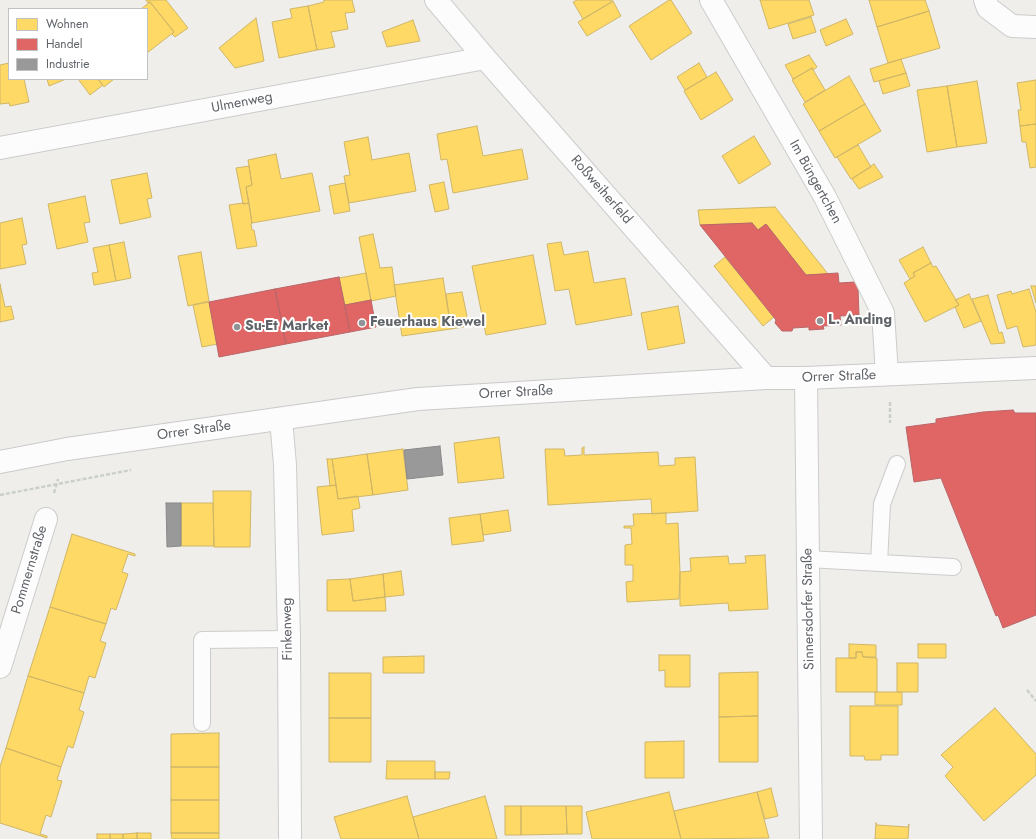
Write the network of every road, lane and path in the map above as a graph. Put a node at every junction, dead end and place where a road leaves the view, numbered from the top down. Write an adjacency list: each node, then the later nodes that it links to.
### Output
1 (436, 0): 5 (street, Roßweiherfeld)
2 (710, 0): 8 (street, Im Büngertchen)
3 (985, 0): 4 (street)
4 (1036, 26)
5 (485, 58): 6 (street, Ulmenweg); 9 (street, Roßweiherfeld)
6 (0, 148)
7 (1036, 368): 8 (street, Orrer Straße)
8 (887, 374): 10 (street, Orrer Straße)
9 (766, 378): 10 (street, Orrer Straße); 11 (street, Orrer Straße)
10 (806, 378): 16 (street, Sinnersdorfer Straße)
11 (281, 418): 12 (street, Orrer Straße); 19 (street, Finkenweg)
12 (67, 449): 13 (street, Orrer Straße); 15 (path)
13 (0, 462)
14 (897, 464): 17 (lane)
15 (46, 519): 20 (street, Pommernstraße)
16 (808, 559): 17 (lane); 25 (street, Sinnersdorfer Straße)
17 (879, 563): 18 (lane)
18 (953, 567)
19 (289, 639): 23 (lane); 24 (street, Finkenweg)
20 (0, 666)
21 (1027, 690): 22 (path)
22 (1036, 701)
23 (202, 723)
24 (290, 839)
25 (811, 839)

